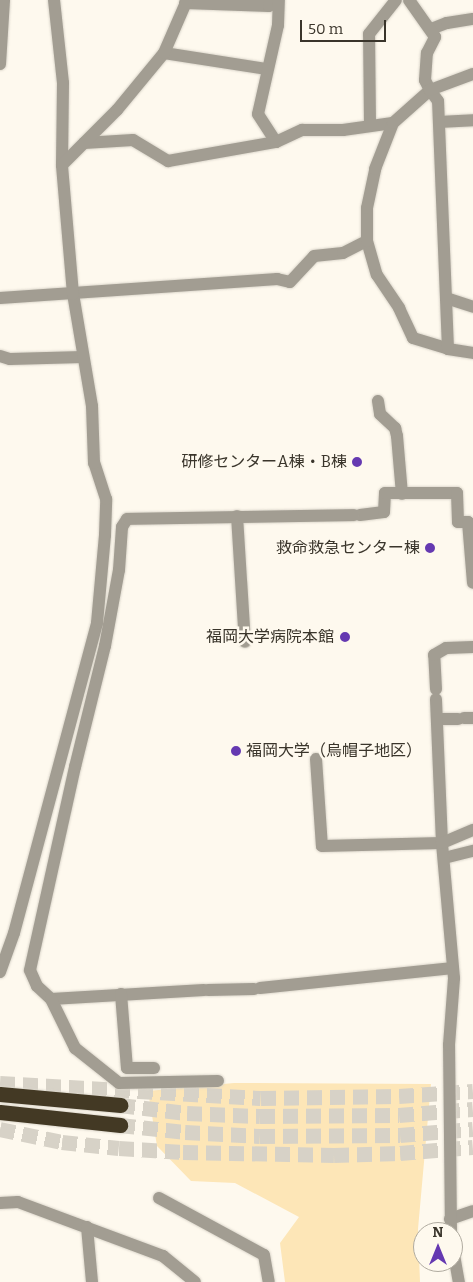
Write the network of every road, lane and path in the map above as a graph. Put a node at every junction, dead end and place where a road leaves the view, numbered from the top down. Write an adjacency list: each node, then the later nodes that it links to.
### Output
1 (4, 0): 11 (street)
2 (54, 0): 21 (street)
3 (271, 0): 7 (street)
4 (278, 0): 12 (street)
5 (396, 0): 18 (street)
6 (409, 0): 9 (street)
7 (186, 1): 10 (street)
8 (473, 19): 9 (street)
9 (431, 30): 14 (street)
10 (164, 53): 12 (street); 20 (street)
11 (0, 64)
12 (266, 69): 19 (street)
13 (473, 74): 14 (street)
14 (430, 90): 16 (street); 17 (street)
15 (473, 120): 16 (street)
16 (439, 122): 25 (street)
17 (393, 123): 18 (street); 22 (street)
18 (370, 125): 19 (street)
19 (276, 142): 20 (street)
20 (84, 143): 21 (street)
21 (62, 165): 23 (street)
22 (367, 240): 23 (street); 27 (street)
23 (74, 294): 24 (street); 30 (street)
24 (0, 298)
25 (446, 298): 26 (street); 27 (street)
26 (473, 307)
27 (448, 349): 28 (street)
28 (473, 353)
29 (0, 356): 30 (street)
30 (83, 357): 45 (street)
31 (378, 401): 32 (street)
32 (402, 494): 33 (street); 34 (street)
33 (237, 516): 35 (street); 47 (street)
34 (473, 583)
35 (245, 642)
36 (473, 647): 38 (street)
37 (465, 718): 38 (street)
38 (437, 719): 41 (street)
39 (316, 759): 41 (street)
40 (473, 830): 41 (street)
41 (442, 843): 43 (street)
42 (473, 851): 43 (street)
43 (444, 858): 44 (street)
44 (453, 968): 46 (street); 57 (street)
45 (0, 972)
46 (122, 994): 47 (street); 48 (street)
47 (51, 999): 49 (street)
48 (154, 1068)
49 (218, 1081)
50 (0, 1094): 51 (highway)
51 (120, 1105)
52 (0, 1112): 53 (highway)
53 (120, 1125)
54 (159, 1198): 62 (street)
55 (0, 1204): 59 (street)
56 (473, 1211): 57 (street)
57 (450, 1219): 58 (street)
58 (450, 1222)
59 (87, 1228): 60 (street); 61 (street)
60 (92, 1282)
61 (195, 1282)
62 (269, 1282)

